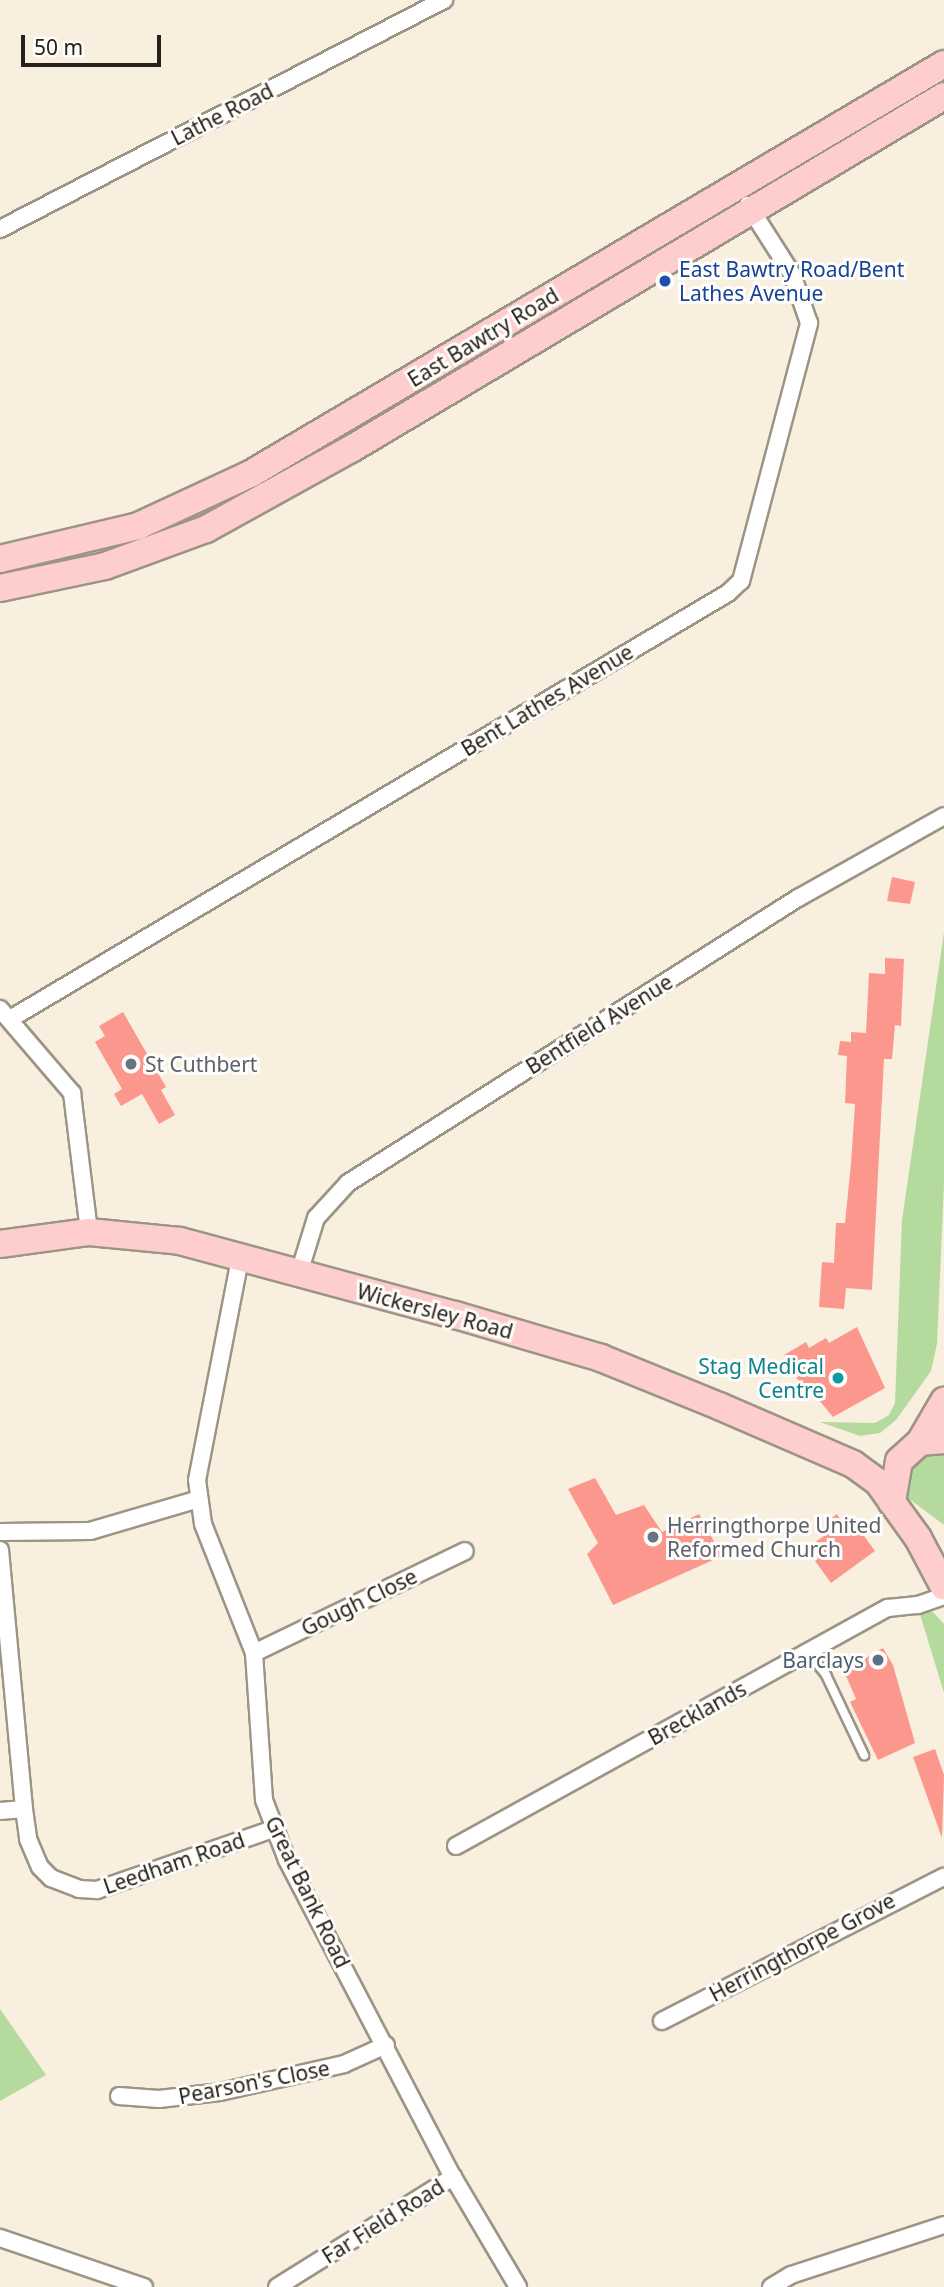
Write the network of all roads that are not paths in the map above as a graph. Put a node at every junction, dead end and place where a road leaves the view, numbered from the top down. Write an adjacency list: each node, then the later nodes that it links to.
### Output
1 (444, 0): 6 (street, Lathe Road)
2 (944, 64): 4 (main road, East Bawtry Road)
3 (944, 96): 5 (main road, East Bawtry Road)
4 (734, 184): 5 (street, Bent Lathes Avenue); 7 (main road, East Bawtry Road)
5 (750, 208): 8 (main road, East Bawtry Road); 10 (street, Bent Lathes Avenue)
6 (0, 229)
7 (0, 559)
8 (0, 588)
9 (944, 817): 14 (street, Bentfield Avenue)
10 (5, 1014): 11 (street)
11 (89, 1232): 12 (main road, Wickersley Road); 13 (main road, Wickersley Road)
12 (0, 1244)
13 (240, 1259): 14 (main road, Wickersley Road); 18 (street, Great Bank Road)
14 (299, 1273): 17 (main road, Wickersley Road)
15 (944, 1401): 16 (main road)
16 (925, 1443): 17 (main road); 19 (main road)
17 (853, 1464): 19 (main road, Wickersley Road)
18 (199, 1499): 20 (street); 26 (street, Great Bank Road)
19 (892, 1502): 23 (main road, Wickersley Road)
20 (0, 1532)
21 (0, 1550): 28 (street, Leedham Road)
22 (465, 1551): 26 (street, Gough Close)
23 (944, 1587)
24 (944, 1596): 25 (street, Brecklands)
25 (807, 1652): 27 (lane); 31 (street, Brecklands)
26 (254, 1653): 30 (street, Great Bank Road)
27 (864, 1755)
28 (24, 1809): 29 (street); 30 (street, Leedham Road)
29 (0, 1811)
30 (273, 1829): 34 (street, Great Bank Road)
31 (456, 1846)
32 (944, 1877): 33 (street, Herringthorpe Grove)
33 (662, 2021)
34 (386, 2045): 35 (street, Pearson's Close); 36 (street, Great Bank Road)
35 (119, 2096)
36 (453, 2177): 40 (street, Far Field Road); 41 (street, Great Bank Road)
37 (944, 2225): 42 (street)
38 (0, 2238): 39 (street)
39 (144, 2287)
40 (277, 2287)
41 (518, 2287)
42 (771, 2287)

